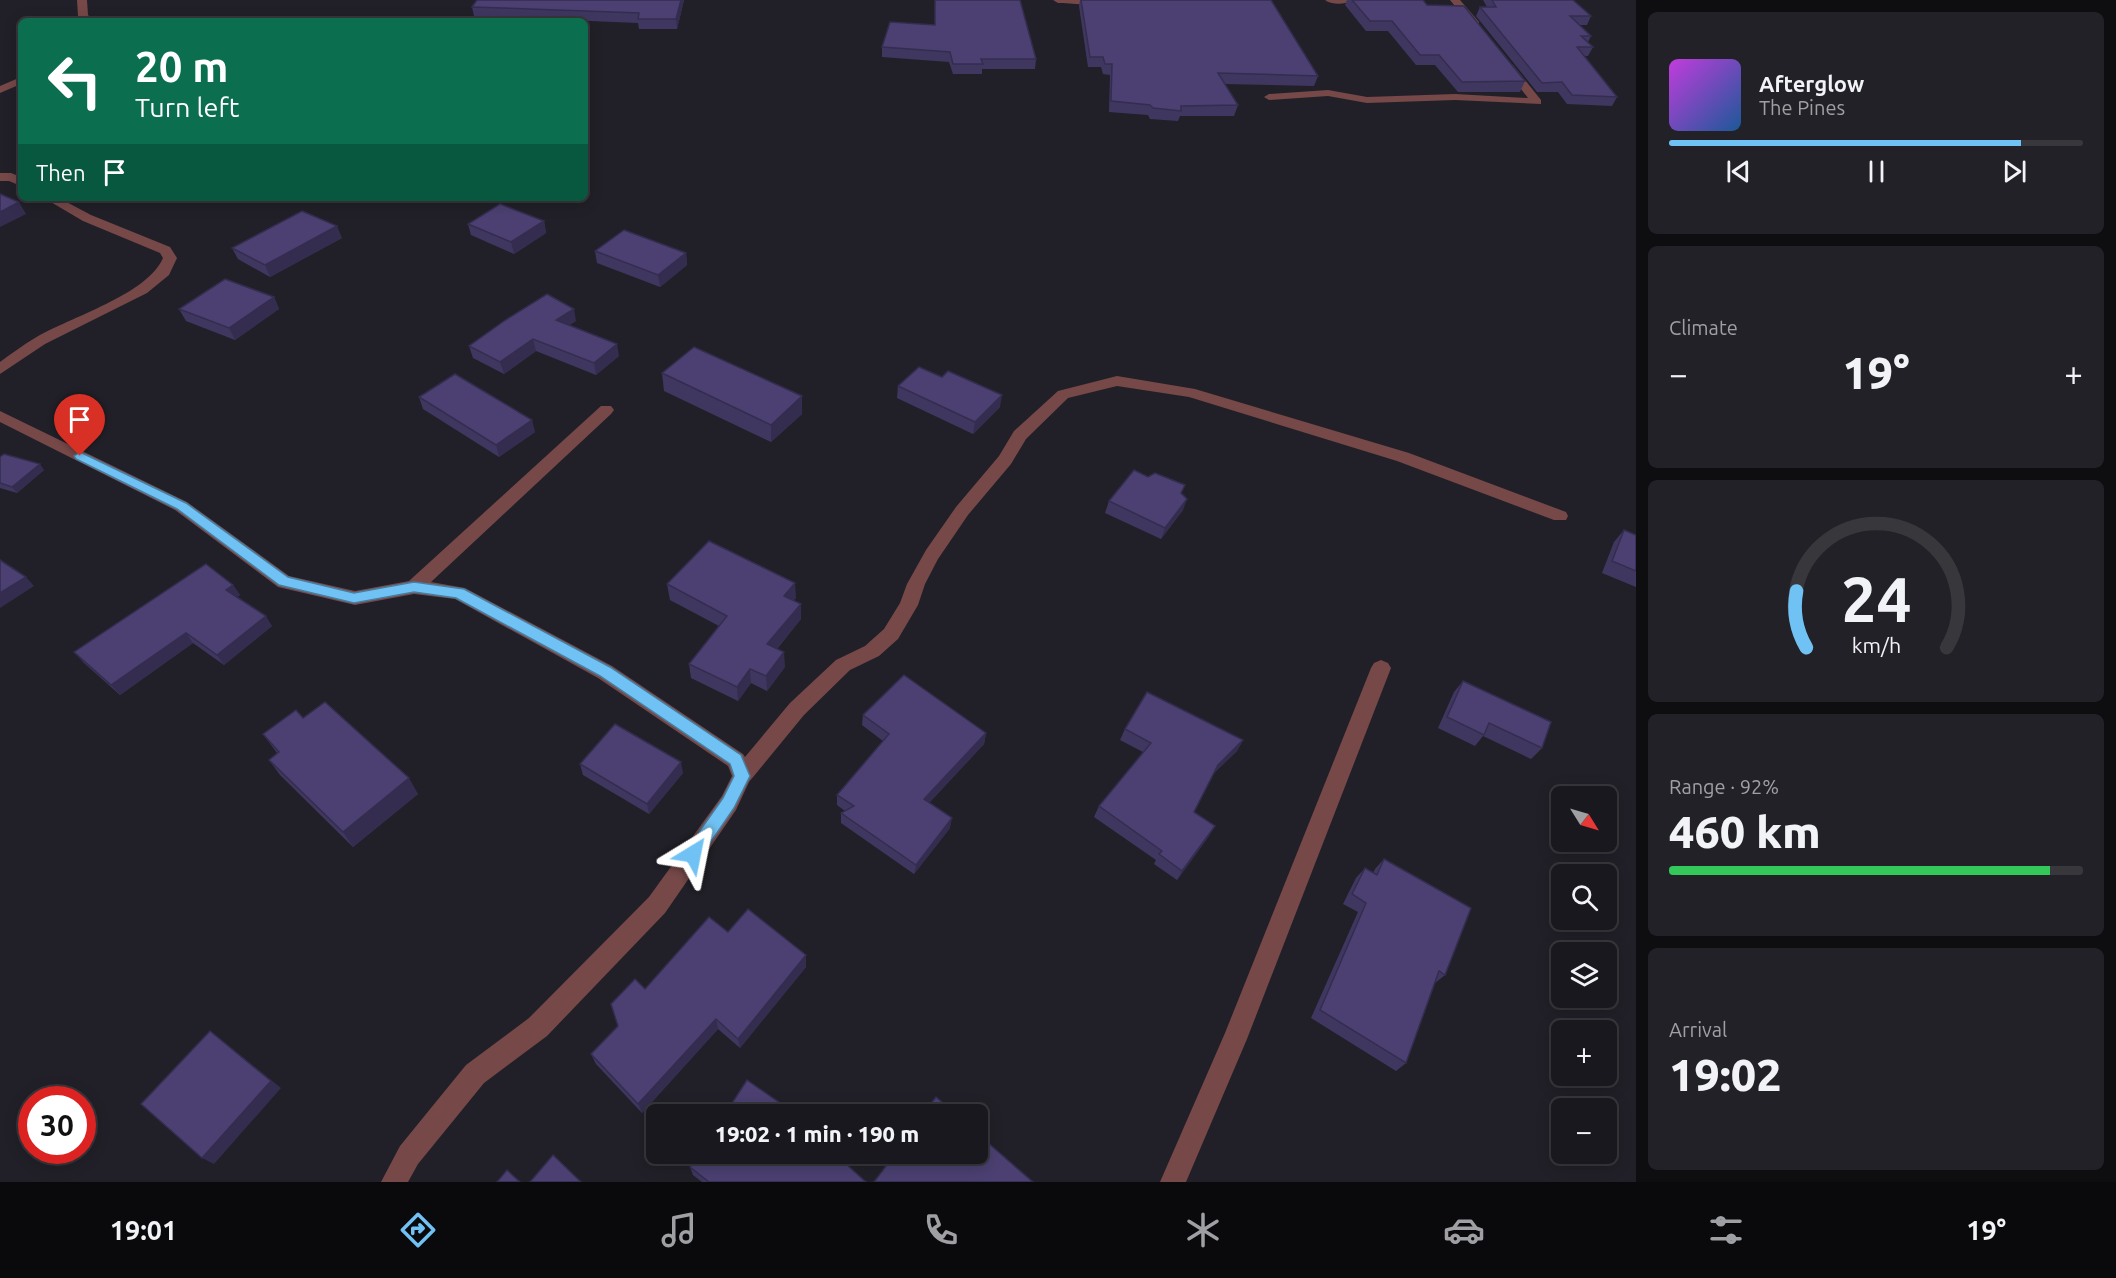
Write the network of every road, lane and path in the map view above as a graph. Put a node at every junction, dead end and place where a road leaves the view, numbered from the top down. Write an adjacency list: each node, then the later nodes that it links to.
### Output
1 (82, 0): 7 (street)
2 (1058, 0): 3 (street)
3 (1146, 0)
4 (1330, 0): 5 (street)
5 (1347, 0)
6 (1455, 0): 8 (street)
7 (85, 18)
8 (1485, 36)
9 (1499, 55): 12 (street)
10 (18, 81): 11 (street)
11 (0, 90)
12 (1269, 96)
13 (0, 177): 14 (street)
14 (18, 180)
15 (56, 201): 16 (street)
16 (0, 369)
17 (606, 410): 20 (street)
18 (0, 416): 20 (street)
19 (1560, 516): 22 (street)
20 (414, 587): 22 (street)
21 (1381, 668): 24 (street)
22 (742, 776): 23 (street)
23 (394, 1182)
24 (1173, 1182)

